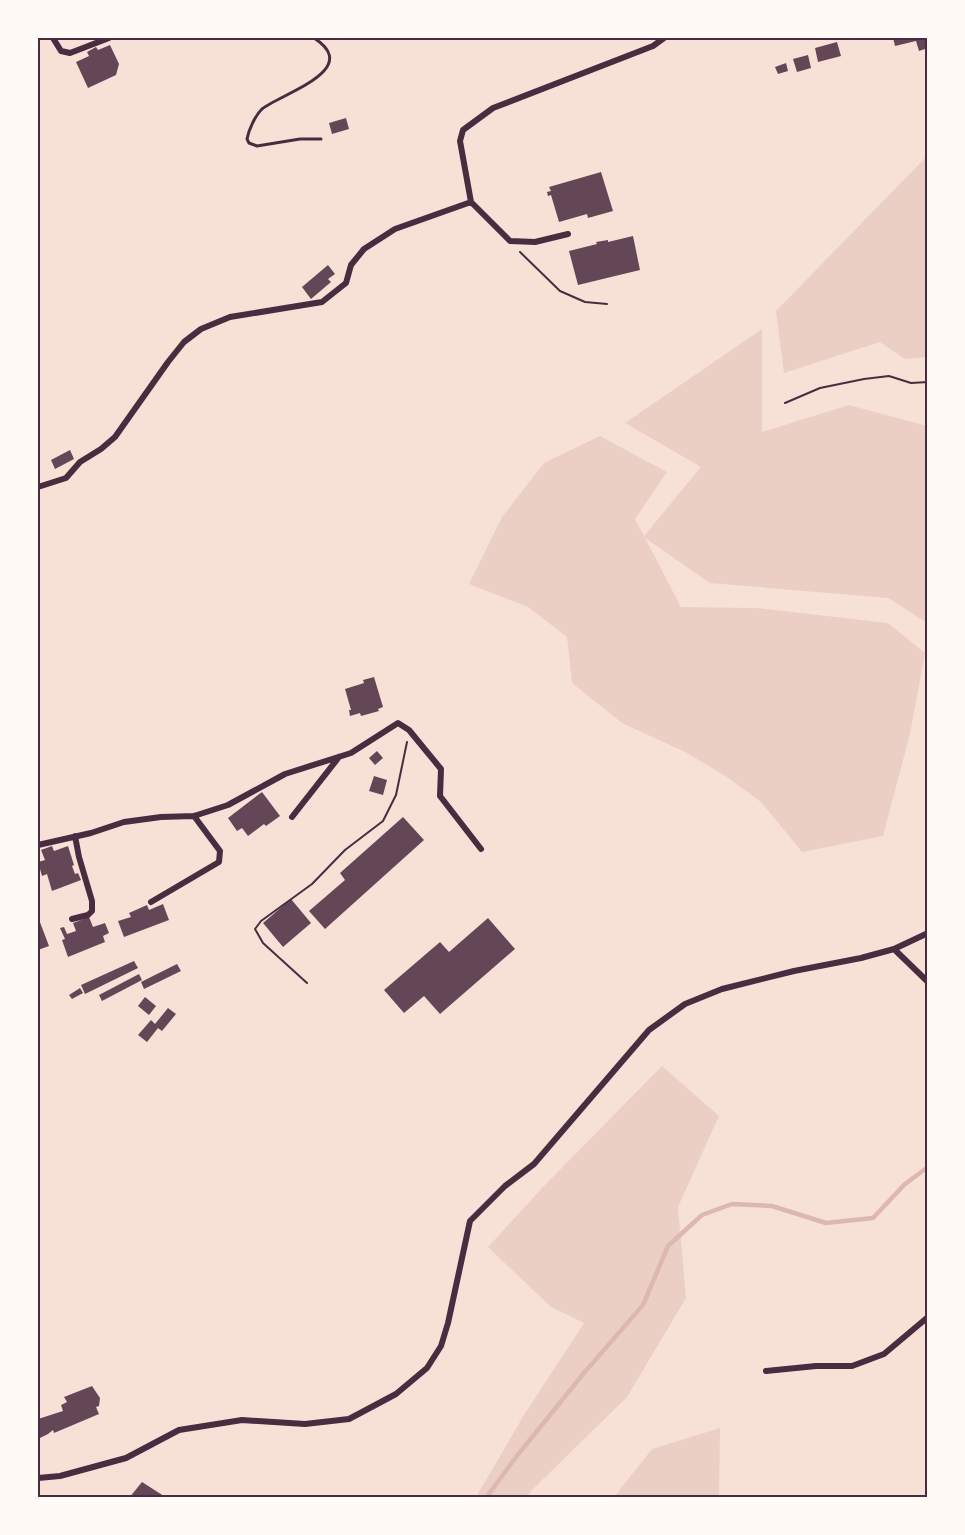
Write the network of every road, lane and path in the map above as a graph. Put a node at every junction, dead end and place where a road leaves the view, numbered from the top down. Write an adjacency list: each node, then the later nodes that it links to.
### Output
1 (53, 38): 2 (street)
2 (109, 38)
3 (314, 38): 5 (lane)
4 (664, 38): 6 (street)
5 (321, 139)
6 (471, 202): 8 (street); 12 (street)
7 (568, 234): 8 (street)
8 (510, 241): 9 (path)
9 (607, 304)
10 (927, 382): 11 (path)
11 (785, 403)
12 (38, 487)
13 (409, 730): 14 (street); 19 (street); 25 (path)
14 (339, 756): 15 (street); 16 (street)
15 (194, 816): 17 (street); 20 (street)
16 (292, 817)
17 (75, 836): 18 (street); 21 (street)
18 (38, 845)
19 (481, 849)
20 (151, 902)
21 (72, 919)
22 (927, 933): 23 (street)
23 (894, 949): 24 (street); 28 (street)
24 (927, 982)
25 (307, 983)
26 (927, 1317): 27 (street)
27 (766, 1371)
28 (38, 1478)

